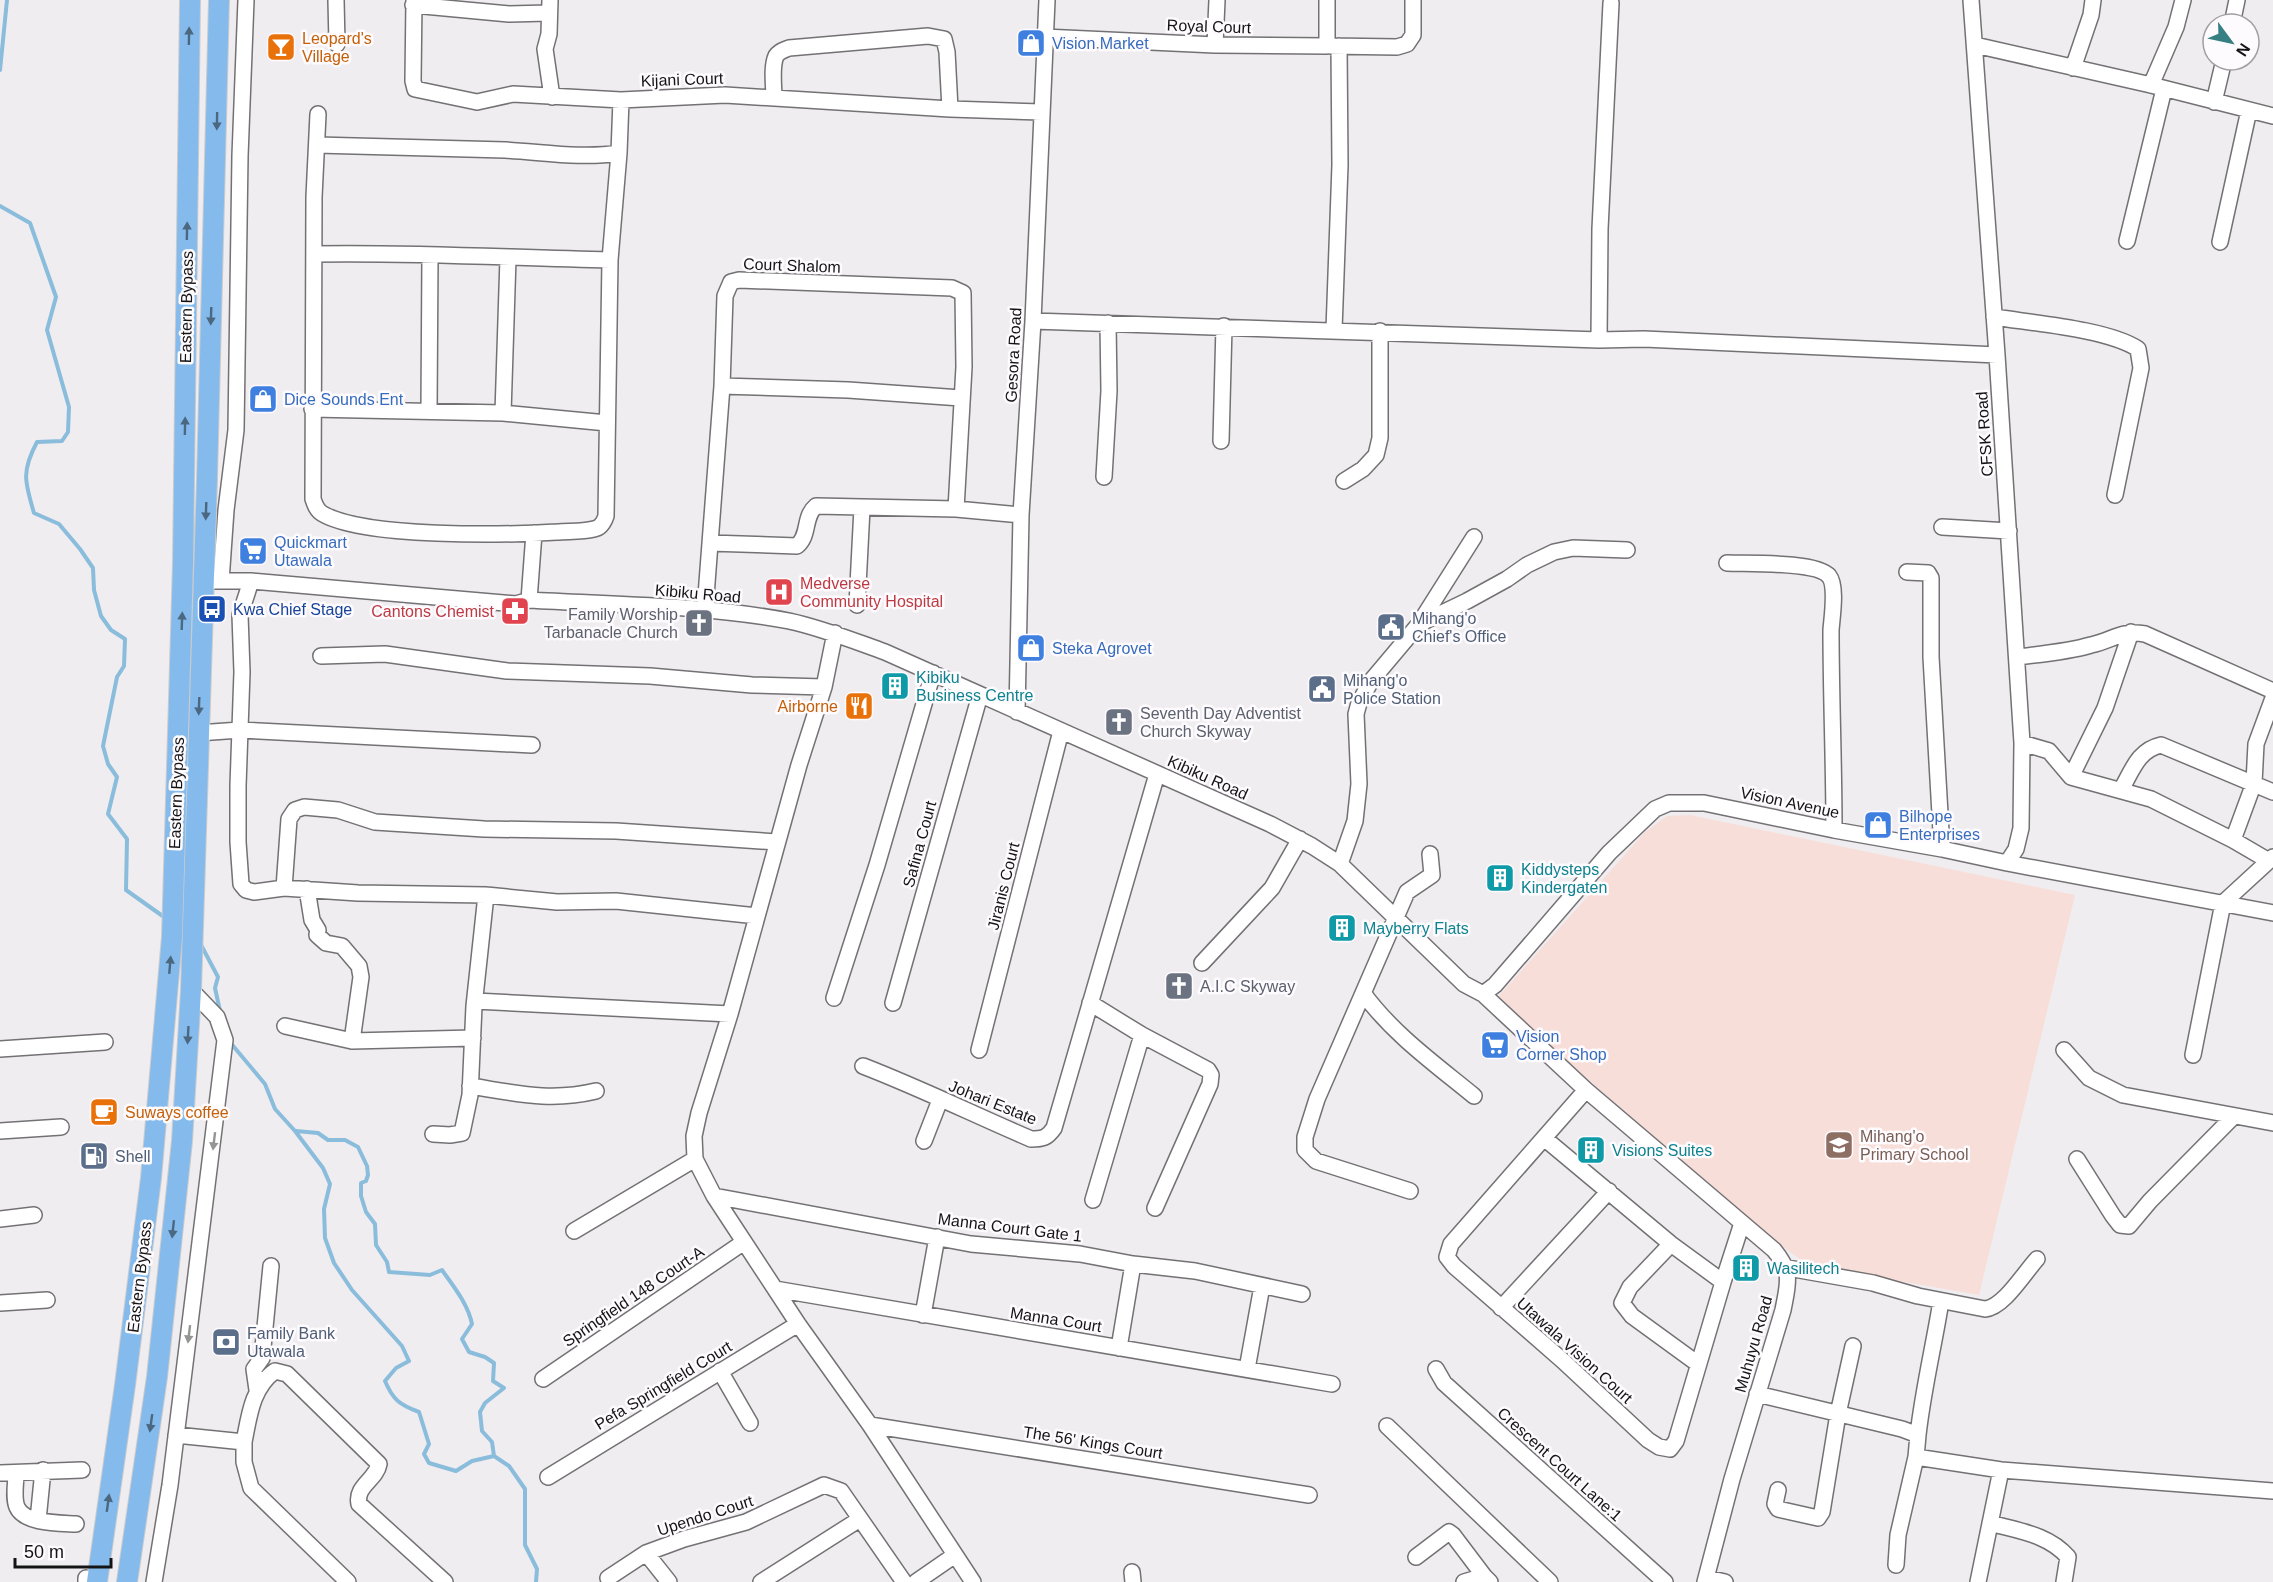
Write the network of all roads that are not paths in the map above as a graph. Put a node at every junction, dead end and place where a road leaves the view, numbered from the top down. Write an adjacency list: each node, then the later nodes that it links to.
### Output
1 (190, 0): 37 (main road, Eastern Bypass, one-way to 1)
2 (219, 0): 23 (main road, Eastern Bypass)
3 (246, 0): 22 (street)
4 (336, 0): 16 (street)
5 (1047, 0): 15 (street, Gesora Road)
6 (1217, 0): 17 (street)
7 (1327, 0): 19 (street)
8 (1413, 0): 19 (street, Royal Court)
9 (1971, 0): 18 (street, CFSK Road)
10 (2093, 0): 20 (street)
11 (2183, 0): 24 (street)
12 (413, 3): 14 (street); 25 (street, Kijani Court)
13 (1611, 3): 50 (street)
14 (549, 6): 25 (street)
15 (1044, 37): 17 (street, Royal Court); 31 (street, Gesora Road)
16 (337, 44)
17 (1215, 45): 19 (street, Royal Court)
18 (1975, 45): 20 (street); 44 (street, CFSK Road)
19 (1333, 46): 48 (street)
20 (2073, 68): 24 (street)
21 (2221, 72): 28 (street)
22 (243, 81): 23 (street); 52 (street)
23 (217, 82): 36 (main road, Eastern Bypass, one-way to 36)
24 (2158, 87): 28 (street); 38 (street)
25 (552, 97): 27 (street, Kijani Court)
26 (774, 98): 27 (street, Kijani Court); 29 (street, Kijani Court); 29 (street)
27 (621, 100): 35 (street)
28 (2214, 102): 30 (street)
29 (950, 109): 31 (street, Kijani Court)
30 (2249, 110): 33 (street); 39 (street)
31 (1041, 112): 45 (street, Gesora Road)
32 (318, 114): 34 (street)
33 (2273, 116)
34 (317, 145): 35 (street); 40 (street)
35 (619, 153): 43 (street)
36 (216, 166): 37 (main road); 53 (main road, Eastern Bypass, one-way to 53)
37 (188, 167): 214 (main road, Eastern Bypass, one-way to 37)
38 (2127, 242)
39 (2220, 242)
40 (314, 254): 41 (street); 56 (street)
41 (430, 255): 42 (street); 57 (street)
42 (508, 258): 43 (street); 58 (street)
43 (610, 260): 59 (street)
44 (1994, 317): 51 (street, CFSK Road); 63 (street)
45 (1033, 321): 46 (street); 66 (street, Gesora Road)
46 (1108, 323): 47 (street); 61 (street)
47 (1224, 326): 48 (street); 60 (street)
48 (1334, 330): 49 (street)
49 (1380, 332): 50 (street); 62 (street)
50 (1599, 340): 51 (street)
51 (1997, 356): 68 (street, CFSK Road)
52 (238, 359): 53 (street); 75 (street)
53 (210, 360): 75 (main road, Eastern Bypass, one-way to 75)
54 (722, 386): 55 (street); 55 (street, Court Shalom); 71 (street, Court Shalom)
55 (961, 398): 65 (street, Court Shalom)
56 (312, 409): 57 (street); 69 (street)
57 (429, 411): 58 (street)
58 (503, 413): 59 (street)
59 (607, 423): 69 (street)
60 (1221, 441)
61 (1104, 477)
62 (1344, 481)
63 (2115, 495)
64 (862, 508): 65 (street); 71 (street); 78 (street)
65 (956, 509): 66 (street)
66 (1021, 515): 90 (street, Gesora Road)
67 (1942, 527): 68 (street)
68 (2009, 531): 84 (street, CFSK Road)
69 (534, 533): 77 (street)
70 (1474, 537): 80 (street)
71 (710, 543): 79 (street, Court Shalom)
72 (1627, 550): 80 (street)
73 (1727, 563): 101 (street)
74 (1907, 572): 105 (street)
75 (212, 581): 76 (street, Kibiku Road); 93 (main road, Eastern Bypass, one-way to 93)
76 (251, 581): 77 (street, Kibiku Road); 91 (street)
77 (529, 600): 79 (street, Kibiku Road)
78 (857, 605)
79 (705, 609): 82 (street, Kibiku Road)
80 (1419, 624): 109 (street)
81 (2131, 632): 84 (street); 87 (street); 97 (street)
82 (835, 633): 85 (street, Kibiku Road); 86 (street)
83 (321, 656): 86 (street)
84 (2017, 657): 94 (street, CFSK Road)
85 (933, 673): 88 (street, Kibiku Road); 121 (street)
86 (824, 687): 104 (street)
87 (2273, 691)
88 (980, 695): 90 (street, Kibiku Road); 123 (street, Safina Court)
89 (2273, 698): 98 (street)
90 (1017, 712): 92 (street, Kibiku Road)
91 (240, 730): 93 (street); 95 (street); 110 (street)
92 (1061, 731): 96 (street, Kibiku Road); 132 (street, Jiranis Court)
93 (198, 733): 118 (main road, Eastern Bypass)
94 (2022, 742): 97 (street); 108 (street, CFSK Road)
95 (532, 745)
96 (1157, 774): 102 (street, Kibiku Road); 124 (street, Johari Estate)
97 (2072, 777): 99 (street)
98 (2254, 783): 99 (street); 100 (street); 103 (street)
99 (2121, 790): 103 (street)
100 (2273, 792)
101 (1834, 830): 105 (street, Vision Avenue); 120 (street, Vision Avenue)
102 (1300, 839): 109 (street, Kibiku Road); 117 (street)
103 (2233, 840): 107 (street)
104 (777, 842): 110 (street); 115 (street)
105 (1942, 849): 108 (street, Vision Avenue)
106 (1430, 854): 116 (street)
107 (2271, 859): 113 (street)
108 (2007, 863): 113 (street, Vision Avenue)
109 (1340, 864): 116 (street, Kibiku Road)
110 (284, 888): 111 (street)
111 (307, 889): 112 (street); 129 (street)
112 (486, 896): 115 (street); 122 (street)
113 (2223, 903): 114 (street, Vision Avenue); 134 (street)
114 (2273, 913)
115 (757, 916): 125 (street)
116 (1395, 919): 119 (street); 120 (street, Kibiku Road)
117 (1202, 963)
118 (191, 990): 190 (street, one-way to 190); 215 (main road, Eastern Bypass, one-way to 215)
119 (1363, 993): 139 (street); 150 (street)
120 (1482, 994): 137 (street)
121 (834, 998)
122 (475, 1001): 125 (street); 128 (street)
123 (893, 1003)
124 (1090, 1003): 127 (street); 140 (street, Johari Estate)
125 (730, 1014): 148 (street)
126 (285, 1026): 129 (street)
127 (1142, 1035): 153 (street); 154 (street)
128 (473, 1038): 129 (street); 136 (street)
129 (352, 1041)
130 (105, 1042): 131 (street)
131 (0, 1049)
132 (979, 1050)
133 (2064, 1050): 141 (street)
134 (2193, 1055)
135 (863, 1066): 140 (street, Johari Estate)
136 (470, 1086): 138 (street); 145 (street)
137 (1586, 1090): 146 (street, Utawala Vision Court); 157 (street)
138 (596, 1091)
139 (1474, 1096)
140 (940, 1100): 147 (street)
141 (2234, 1116): 142 (street); 149 (street)
142 (2273, 1123)
143 (60, 1127): 144 (street)
144 (0, 1131)
145 (433, 1134)
146 (1544, 1138): 151 (street); 173 (street, Utawala Vision Court)
147 (924, 1141)
148 (695, 1159): 152 (street); 158 (street)
149 (2077, 1159)
150 (1410, 1191)
151 (1609, 1191): 161 (street); 173 (street)
152 (714, 1196): 159 (street, Manna Court Gate 1); 160 (street)
153 (1093, 1200)
154 (1155, 1208)
155 (34, 1215): 156 (street)
156 (0, 1219)
157 (1742, 1224): 165 (street); 166 (street, Utawala Vision Court)
158 (574, 1232)
159 (937, 1237): 163 (street, Manna Court Gate 1); 174 (street)
160 (744, 1242): 168 (street); 182 (street, Springfield 148 Court-A)
161 (1671, 1244): 166 (street); 178 (street)
162 (2037, 1259): 171 (street)
163 (1133, 1264): 167 (street, Manna Court Gate 1); 177 (street)
164 (271, 1266): 184 (street)
165 (1788, 1268): 171 (street); 185 (street, Muhuyu Road)
166 (1723, 1282): 178 (street, Utawala Vision Court)
167 (1262, 1286): 169 (street, Manna Court Gate 1); 179 (street)
168 (775, 1289): 174 (street, Manna Court); 175 (street)
169 (1302, 1294)
170 (47, 1300): 172 (street)
171 (1941, 1301): 191 (street)
172 (0, 1303)
173 (1501, 1308): 178 (street, Utawala Vision Court)
174 (924, 1315): 177 (street, Manna Court)
175 (798, 1324): 181 (street, Pefa Springfield Court); 188 (street)
176 (1853, 1346): 186 (street)
177 (1119, 1348): 179 (street, Manna Court)
178 (1698, 1364)
179 (1247, 1369): 183 (street, Manna Court)
180 (1436, 1369): 226 (street, Crescent Court Lane:1)
181 (720, 1371): 187 (street); 199 (street, Pefa Springfield Court)
182 (543, 1379)
183 (1332, 1384)
184 (257, 1390): 192 (street); 218 (street)
185 (1757, 1394): 186 (street); 213 (street, Muhuyu Road)
186 (1838, 1414): 191 (street); 200 (street)
187 (750, 1423)
188 (870, 1425): 202 (street, The 56' Kings Court); 208 (street)
189 (1387, 1425): 225 (street)
190 (176, 1435): 192 (street); 216 (street)
191 (1918, 1435): 193 (street)
192 (244, 1442): 217 (street)
193 (1916, 1457): 196 (street); 210 (street)
194 (43, 1470): 195 (street); 198 (street); 204 (street)
195 (82, 1470)
196 (2001, 1470): 201 (street); 205 (street)
197 (0, 1473): 198 (street)
198 (16, 1473): 204 (street)
199 (548, 1477)
200 (1778, 1490)
201 (2273, 1491)
202 (1309, 1495)
203 (860, 1519): 207 (street, Upendo Court); 220 (street); 221 (street, Upendo Court)
204 (38, 1520): 206 (street)
205 (1990, 1523): 228 (street); 229 (street)
206 (76, 1524)
207 (646, 1554): 211 (street, Upendo Court); 219 (street, Upendo Court)
208 (955, 1556): 222 (street); 223 (street)
209 (1416, 1557): 212 (street)
210 (1896, 1565)
211 (608, 1578)
212 (1487, 1579): 224 (street)
213 (1706, 1580): 227 (street)
214 (90, 1581)
215 (127, 1582)
216 (154, 1582)
217 (348, 1582)
218 (445, 1582)
219 (669, 1582)
220 (761, 1582)
221 (904, 1582)
222 (916, 1582)
223 (973, 1582)
224 (1464, 1582)
225 (1550, 1582)
226 (1665, 1582)
227 (1725, 1582)
228 (1977, 1582)
229 (2064, 1582)

